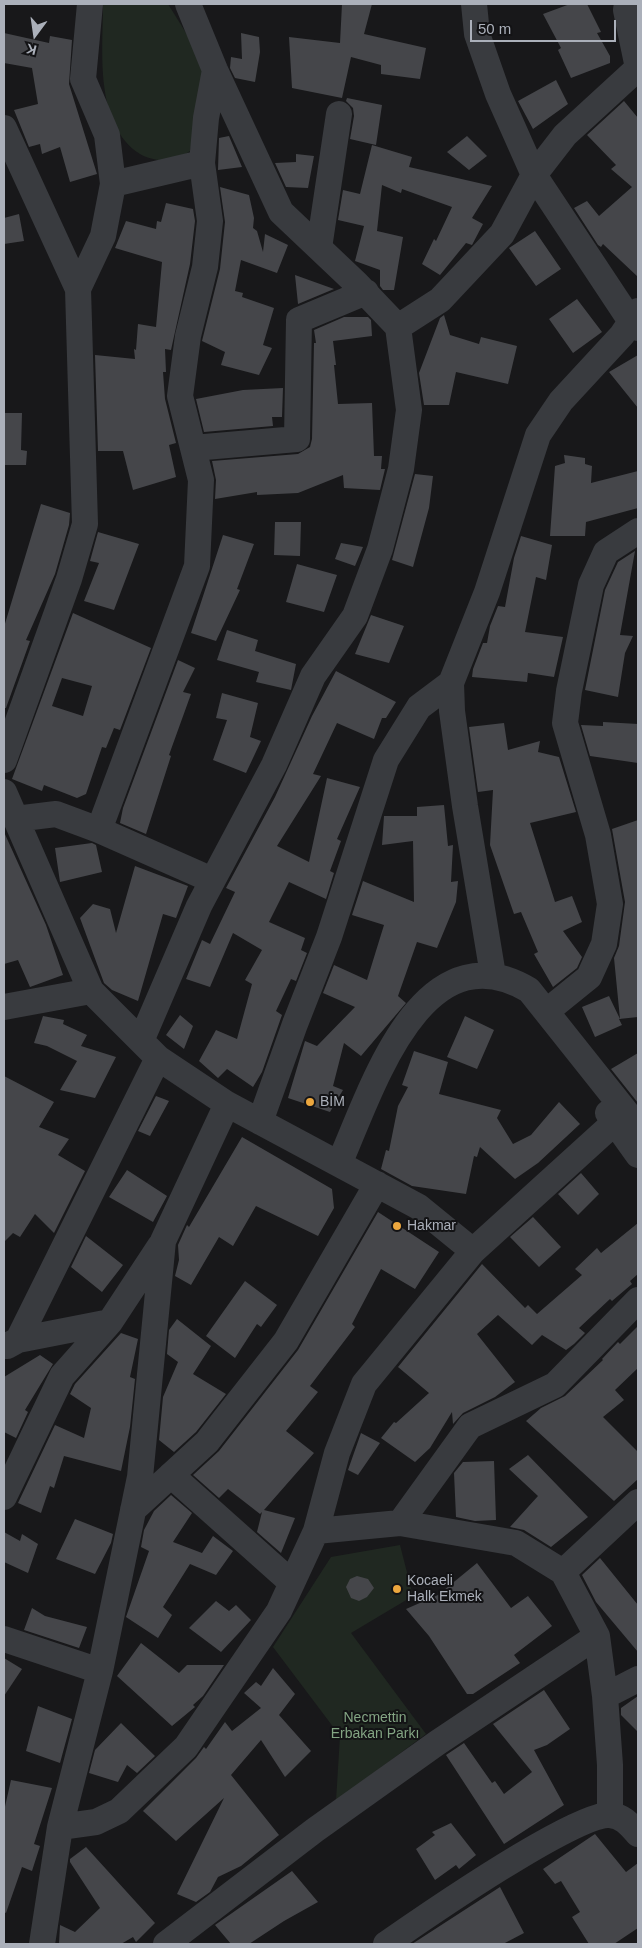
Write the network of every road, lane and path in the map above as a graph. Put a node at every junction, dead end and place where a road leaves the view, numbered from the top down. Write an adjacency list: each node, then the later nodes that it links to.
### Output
1 (90, 4): 11 (street)
2 (188, 4): 6 (street)
3 (474, 4): 10 (street)
4 (628, 4): 5 (street)
5 (638, 68): 10 (street)
6 (215, 70): 9 (street); 12 (street)
7 (338, 114): 12 (street)
8 (4, 128): 13 (street)
9 (202, 163): 11 (street); 17 (street)
10 (534, 175): 15 (street); 16 (street)
11 (113, 184): 13 (street)
12 (319, 248): 14 (street)
13 (78, 289): 20 (street)
14 (366, 292): 16 (street); 17 (street)
15 (635, 320): 19 (street)
16 (398, 327): 24 (street)
17 (194, 448): 23 (street)
18 (638, 531): 28 (street)
19 (451, 683): 25 (street); 31 (street)
20 (4, 760)
21 (4, 792): 22 (street)
22 (15, 819): 23 (street); 26 (street)
23 (99, 830): 24 (street)
24 (212, 880): 29 (street)
25 (493, 975): 28 (street); 34 (street)
26 (91, 991): 27 (street); 29 (street)
27 (4, 1007)
28 (547, 1011): 32 (street)
29 (149, 1049): 30 (street); 40 (street)
30 (227, 1104): 31 (street); 36 (street)
31 (260, 1122): 34 (street)
32 (626, 1125): 33 (street); 37 (street)
33 (638, 1155)
34 (339, 1164): 35 (street)
35 (377, 1184): 37 (street); 41 (street)
36 (163, 1241): 39 (street); 44 (street)
37 (473, 1250): 46 (street)
38 (638, 1300): 45 (street)
39 (110, 1322): 40 (street); 42 (street)
40 (11, 1344)
41 (171, 1475): 44 (street); 48 (street)
42 (4, 1496)
43 (638, 1502): 47 (street)
44 (133, 1510): 51 (street)
45 (400, 1523): 46 (street); 47 (street)
46 (316, 1532): 48 (street)
47 (563, 1572): 49 (street)
48 (292, 1584): 55 (street)
49 (597, 1636): 53 (street); 58 (street)
50 (4, 1638): 51 (street)
51 (100, 1671): 55 (street)
52 (638, 1679): 53 (street)
53 (605, 1696): 54 (street)
54 (610, 1815): 56 (street); 59 (street)
55 (60, 1827): 57 (street)
56 (638, 1834)
57 (42, 1944)
58 (166, 1944)
59 (386, 1944)

